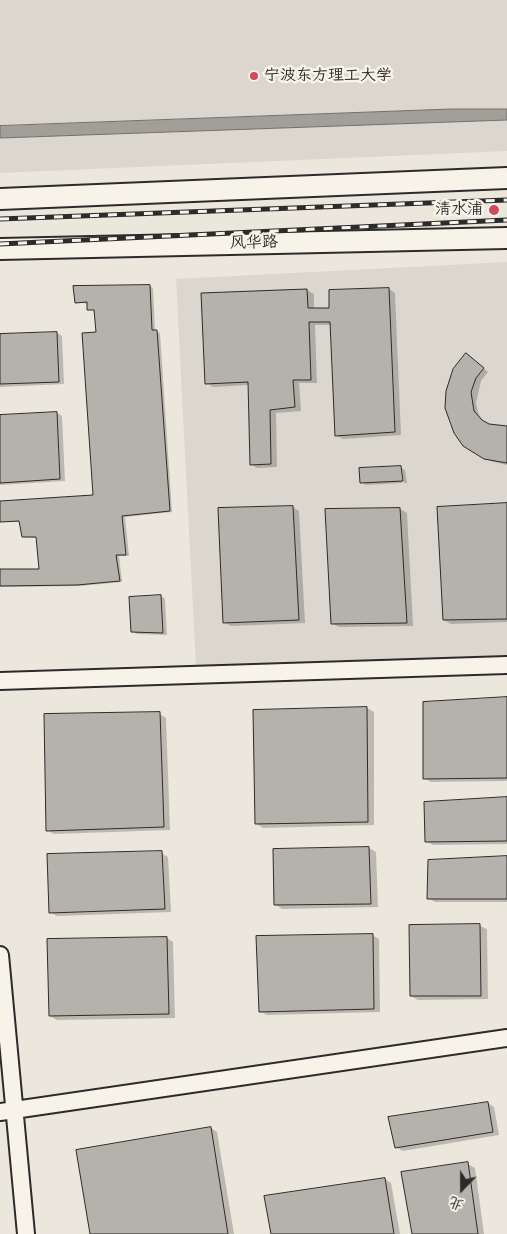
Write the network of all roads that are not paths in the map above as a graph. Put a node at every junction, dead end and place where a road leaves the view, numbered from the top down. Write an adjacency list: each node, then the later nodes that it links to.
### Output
1 (507, 178): 2 (main road)
2 (0, 199)
3 (507, 238): 4 (main road, 风华路)
4 (0, 249)
5 (507, 665): 6 (street)
6 (0, 681)
7 (0, 955): 9 (street)
8 (507, 1038): 9 (street)
9 (7, 1111): 10 (street)
10 (26, 1234)

